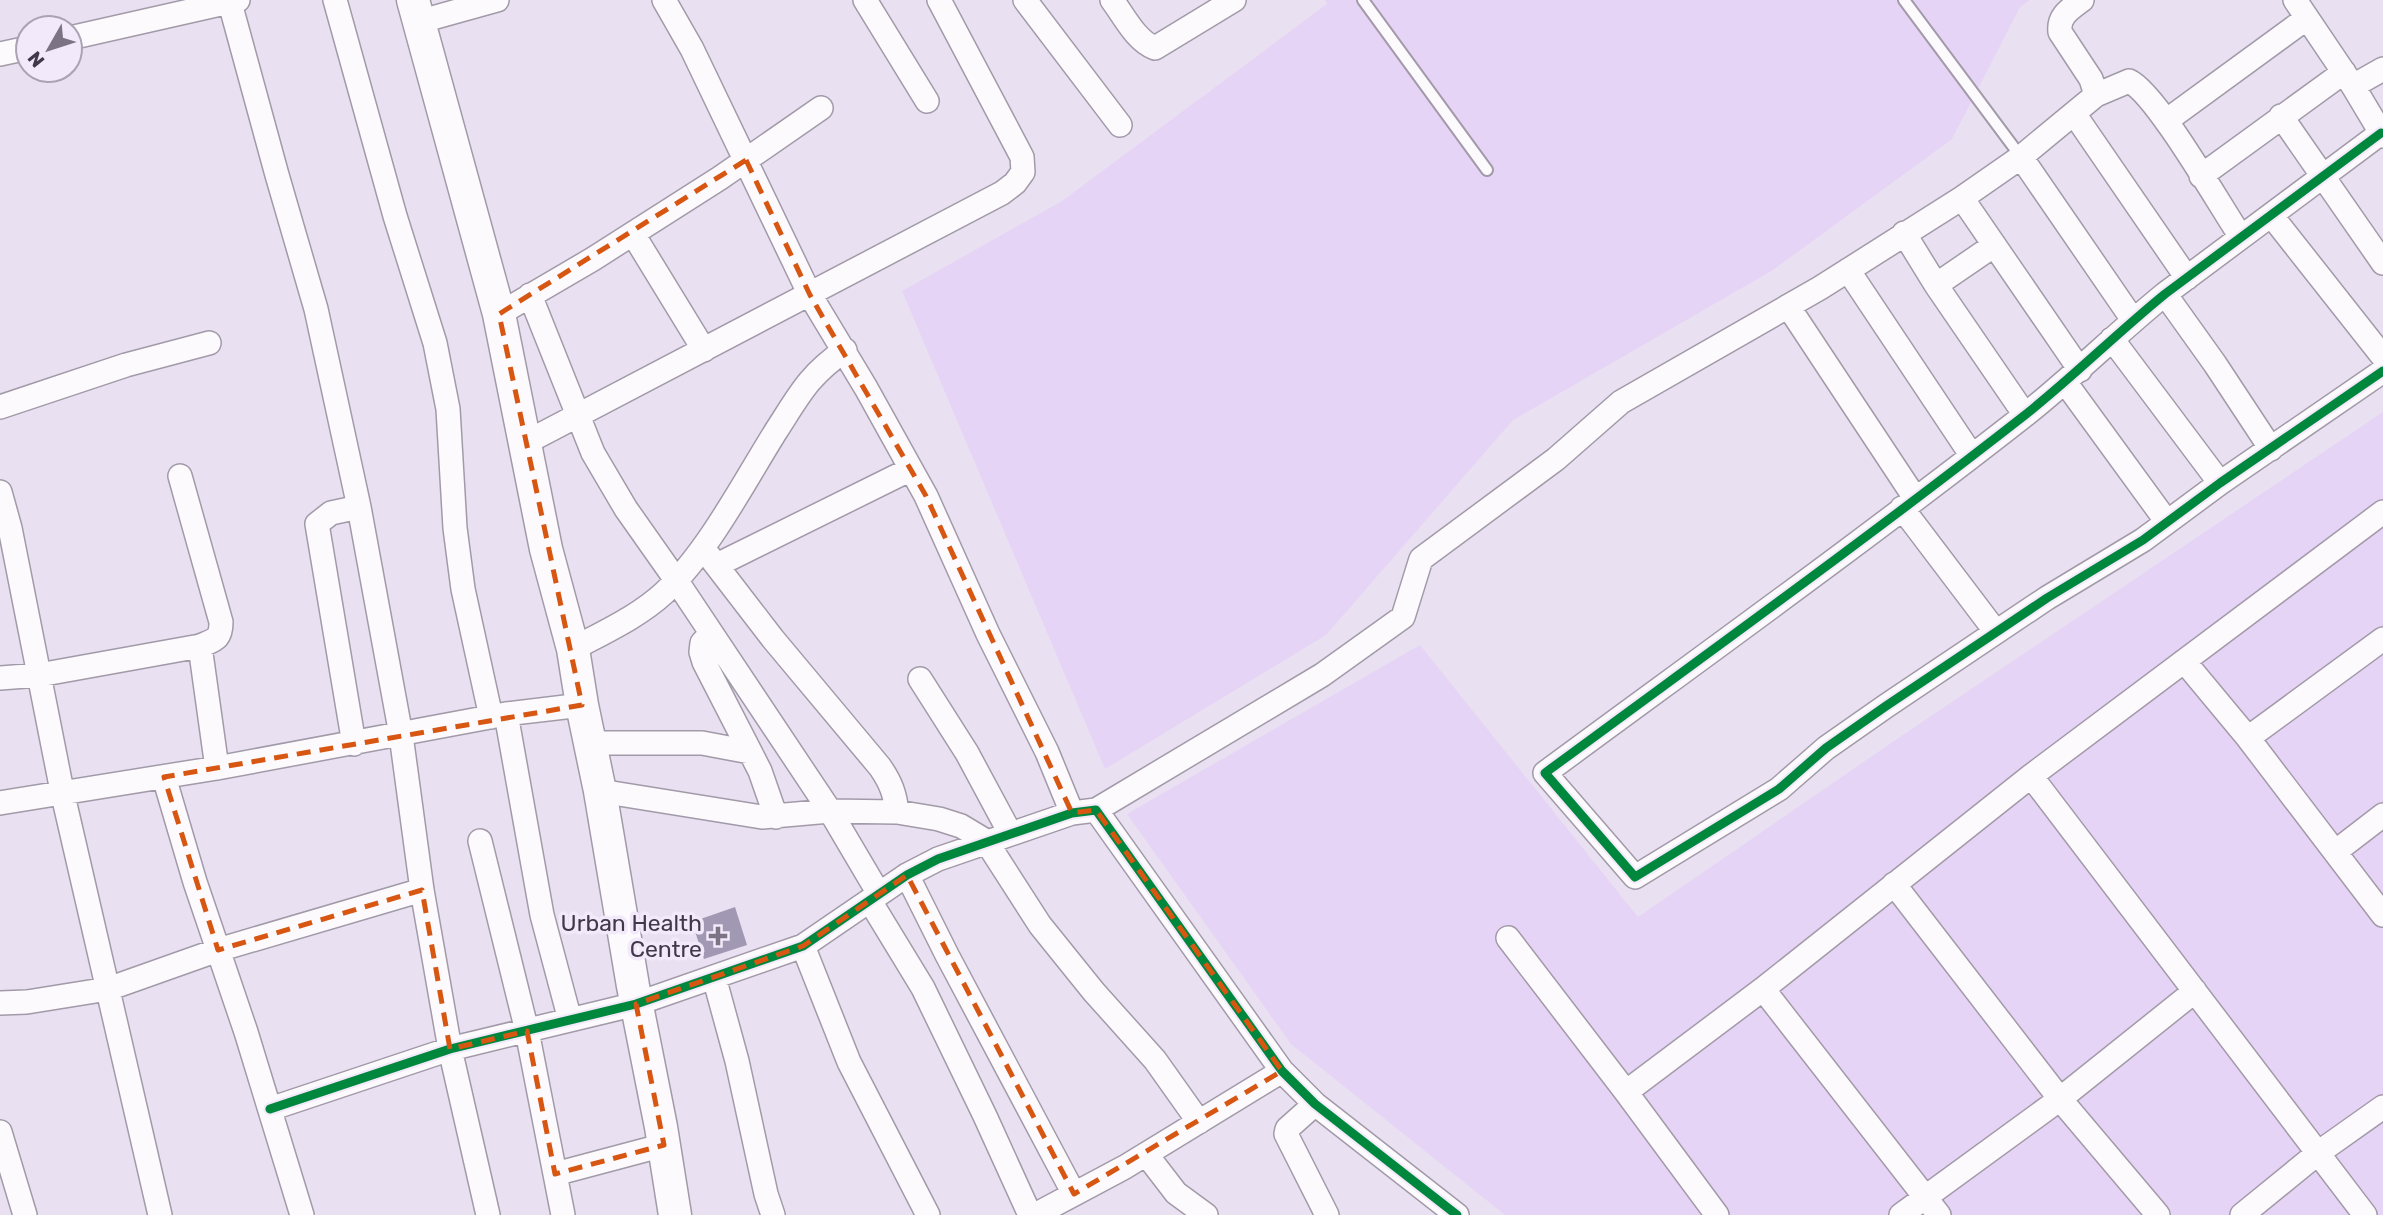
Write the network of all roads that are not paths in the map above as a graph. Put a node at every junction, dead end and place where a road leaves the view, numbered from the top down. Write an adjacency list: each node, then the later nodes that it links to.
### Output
1 (335, 0): 82 (street)
2 (497, 0): 15 (street)
3 (664, 0): 28 (street)
4 (865, 0): 20 (street)
5 (939, 0): 44 (street)
6 (1025, 0): 25 (street)
7 (1112, 0): 8 (street)
8 (1234, 0)
9 (1363, 0): 29 (lane)
10 (1904, 0): 27 (lane)
11 (2082, 0): 19 (street)
12 (234, 1): 13 (street); 66 (street)
13 (206, 4): 16 (street)
14 (2301, 9): 18 (street); 24 (street)
15 (416, 11): 46 (street)
16 (84, 34)
17 (2383, 69): 18 (street)
18 (2349, 79): 23 (street); 26 (street)
19 (2096, 95): 22 (street); 24 (street)
20 (927, 101)
21 (821, 108): 28 (street)
22 (2075, 115): 27 (street); 40 (street)
23 (2281, 116): 30 (street); 31 (street)
24 (2166, 121): 30 (street)
25 (1120, 125)
26 (2382, 135): 31 (street)
27 (2021, 158): 32 (street); 47 (street)
28 (746, 160): 35 (street); 44 (street)
29 (1487, 170)
30 (2201, 176): 36 (street)
31 (2322, 178): 33 (street); 38 (street)
32 (1962, 198): 34 (street); 37 (street)
33 (2270, 215): 36 (street); 52 (street)
34 (1904, 233): 39 (street); 41 (street)
35 (633, 234): 43 (street); 50 (street)
36 (2241, 237): 40 (street)
37 (1993, 246): 41 (street); 54 (street)
38 (2383, 263)
39 (1848, 270): 45 (street); 60 (street)
40 (2187, 278): 42 (street)
41 (1936, 285): 57 (street)
42 (2165, 294): 47 (street); 59 (street)
43 (530, 295): 46 (street); 56 (street)
44 (810, 295): 50 (street); 51 (street)
45 (1788, 306): 65 (street); 94 (street)
46 (499, 314): 58 (street)
47 (2133, 320): 48 (street)
48 (2112, 339): 54 (street); 63 (street)
49 (209, 343): 55 (street)
50 (704, 350): 56 (street)
51 (845, 350): 61 (street); 70 (street)
52 (2383, 357)
53 (2383, 371): 59 (street)
54 (2073, 376): 57 (street); 68 (street)
55 (0, 407)
56 (579, 415): 58 (street); 71 (street)
57 (2025, 415): 60 (street)
58 (525, 443): 76 (street)
59 (2271, 449): 63 (street)
60 (1972, 456): 65 (street)
61 (911, 469): 70 (street); 97 (street)
62 (180, 477): 75 (street)
63 (2220, 483): 68 (street)
64 (0, 492): 69 (street)
65 (1909, 503): 72 (street); 72 (street)
66 (359, 507): 83 (street); 86 (street)
67 (2383, 512): 77 (street)
68 (2167, 522): 72 (street)
69 (5, 529): 78 (street)
70 (710, 556): 71 (street); 96 (street)
71 (676, 580): 73 (street); 76 (street)
72 (1996, 632)
73 (712, 634): 87 (street); 95 (street)
74 (2383, 639): 84 (street)
75 (200, 646): 78 (street); 88 (street)
76 (573, 649): 81 (street)
77 (2185, 661): 84 (street); 89 (street)
78 (38, 675): 79 (street); 91 (street)
79 (0, 678)
80 (920, 680): 100 (street)
81 (582, 705): 82 (street); 85 (street)
82 (499, 716): 83 (street); 118 (street)
83 (401, 735): 86 (street); 106 (street)
84 (2248, 738): 103 (street)
85 (590, 743): 87 (street); 92 (street)
86 (354, 744): 88 (street)
87 (750, 752): 99 (street)
88 (217, 768): 90 (street)
89 (2031, 776): 105 (street); 115 (street)
90 (164, 777): 91 (street); 111 (street)
91 (62, 791): 93 (street); 113 (street)
92 (600, 791): 99 (street); 117 (street)
93 (0, 803)
94 (1096, 810): 97 (street); 121 (street)
95 (830, 811): 96 (street); 99 (street); 107 (street)
96 (897, 812): 101 (street)
97 (1072, 813): 100 (street)
98 (2383, 815): 103 (street)
99 (776, 817)
100 (1010, 833): 101 (street)
101 (986, 841): 104 (street); 127 (street)
102 (480, 842): 119 (street)
103 (2335, 852): 108 (street)
104 (907, 875): 107 (street); 133 (street)
105 (1894, 884): 114 (street); 123 (street)
106 (422, 890): 111 (street); 120 (street)
107 (874, 898): 110 (street); 135 (street)
108 (2383, 915)
109 (1508, 938): 122 (street)
110 (803, 946): 112 (street); 143 (street)
111 (218, 950): 113 (street); 126 (street)
112 (714, 977): 117 (street); 142 (street)
113 (108, 989): 116 (street); 137 (street)
114 (1763, 989): 122 (street); 134 (street)
115 (2195, 991): 123 (street); 130 (street)
116 (0, 1003)
117 (636, 1004): 118 (street); 129 (street)
118 (570, 1020): 119 (street)
119 (527, 1031): 120 (street); 132 (street)
120 (450, 1049): 126 (street); 139 (street)
121 (1282, 1071): 124 (street); 127 (street)
122 (1626, 1091): 147 (street)
123 (2060, 1099): 134 (street); 149 (street)
124 (1315, 1104): 145 (street); 146 (street)
125 (2383, 1107): 130 (street)
126 (270, 1109): 138 (street)
127 (1199, 1122): 131 (street)
128 (0, 1132): 136 (street)
129 (664, 1145): 132 (street); 141 (street)
130 (2318, 1153): 150 (street); 151 (street)
131 (1146, 1154): 133 (street); 144 (street)
132 (555, 1174): 140 (street)
133 (1074, 1194): 135 (street)
134 (1931, 1206): 148 (street)
135 (1039, 1214)
136 (25, 1215)
137 (160, 1215)
138 (302, 1215)
139 (488, 1215)
140 (563, 1215)
141 (675, 1215)
142 (773, 1215)
143 (928, 1215)
144 (1206, 1215)
145 (1326, 1215)
146 (1457, 1215)
147 (1717, 1215)
148 (1901, 1215)
149 (2158, 1215)
150 (2242, 1215)
151 (2365, 1215)

